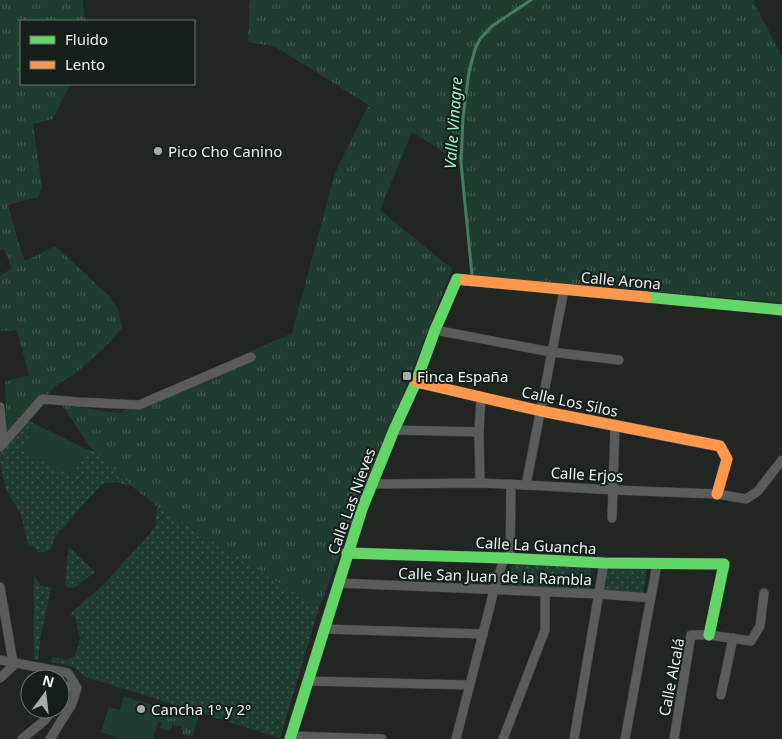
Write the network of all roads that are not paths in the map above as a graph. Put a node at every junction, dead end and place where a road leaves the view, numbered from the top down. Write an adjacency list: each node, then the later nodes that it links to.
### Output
1 (457, 279): 2 (street, Calle Arona); 4 (street, Calle Las Nieves)
2 (564, 290): 3 (street, Calle Arona); 5 (street)
3 (782, 310)
4 (435, 330): 5 (street); 8 (street, Calle Las Nieves)
5 (551, 352): 7 (street); 11 (street)
6 (251, 356): 15 (street)
7 (619, 360)
8 (416, 382): 9 (street, Calle Los Silos); 13 (street, Calle Las Nieves)
9 (481, 397): 11 (street, Calle Los Silos); 14 (street)
10 (0, 407): 15 (street)
11 (541, 411): 12 (street, Calle Los Silos); 20 (street)
12 (615, 425): 21 (street); 22 (street, Calle Los Silos)
13 (394, 430): 14 (street); 17 (street, Calle Las Nieves)
14 (479, 432): 18 (street)
15 (1, 445)
16 (782, 460): 22 (street, Calle Erjos)
17 (372, 484): 18 (street, Calle Erjos); 24 (street, Calle Las Nieves)
18 (480, 484): 19 (street, Calle Erjos)
19 (511, 484): 20 (street, Calle Erjos); 25 (street)
20 (526, 485): 21 (street, Calle Erjos)
21 (614, 490): 22 (street, Calle Erjos); 23 (street)
22 (716, 494)
23 (612, 518)
24 (347, 553): 25 (street, Calle La Guancha); 29 (street, Calle Las Nieves)
25 (507, 558): 26 (street, Calle La Guancha); 31 (street)
26 (604, 563): 27 (street, Calle La Guancha); 34 (street)
27 (657, 564): 28 (street, Calle La Guancha); 35 (street)
28 (724, 564): 38 (street, Calle Alcalá)
29 (338, 583): 31 (street, Calle San Juan de la Rambla); 36 (street, Calle Las Nieves)
30 (0, 588): 41 (street)
31 (494, 590): 32 (street, Calle San Juan de la Rambla); 37 (street)
32 (545, 592): 34 (street, Calle San Juan de la Rambla); 54 (street)
33 (764, 593): 39 (street, Calle Alcalá)
34 (600, 594): 35 (street, Calle San Juan de la Rambla); 55 (street)
35 (651, 598): 56 (street)
36 (324, 629): 37 (street); 44 (street, Calle Las Nieves)
37 (483, 634): 46 (street)
38 (709, 635): 39 (street, Calle Alcalá); 57 (street, Calle Alcalá)
39 (733, 638): 47 (street)
40 (0, 660): 41 (street)
41 (13, 662): 42 (street); 43 (street)
42 (0, 678)
43 (73, 681): 45 (street); 51 (street)
44 (308, 681): 46 (street); 49 (street, Calle Las Nieves)
45 (70, 685)
46 (469, 685): 53 (street)
47 (721, 695)
48 (46, 719): 50 (street)
49 (291, 738): 52 (street)
50 (22, 739)
51 (50, 739)
52 (382, 739)
53 (456, 739)
54 (503, 739)
55 (574, 739)
56 (625, 739)
57 (674, 739)

